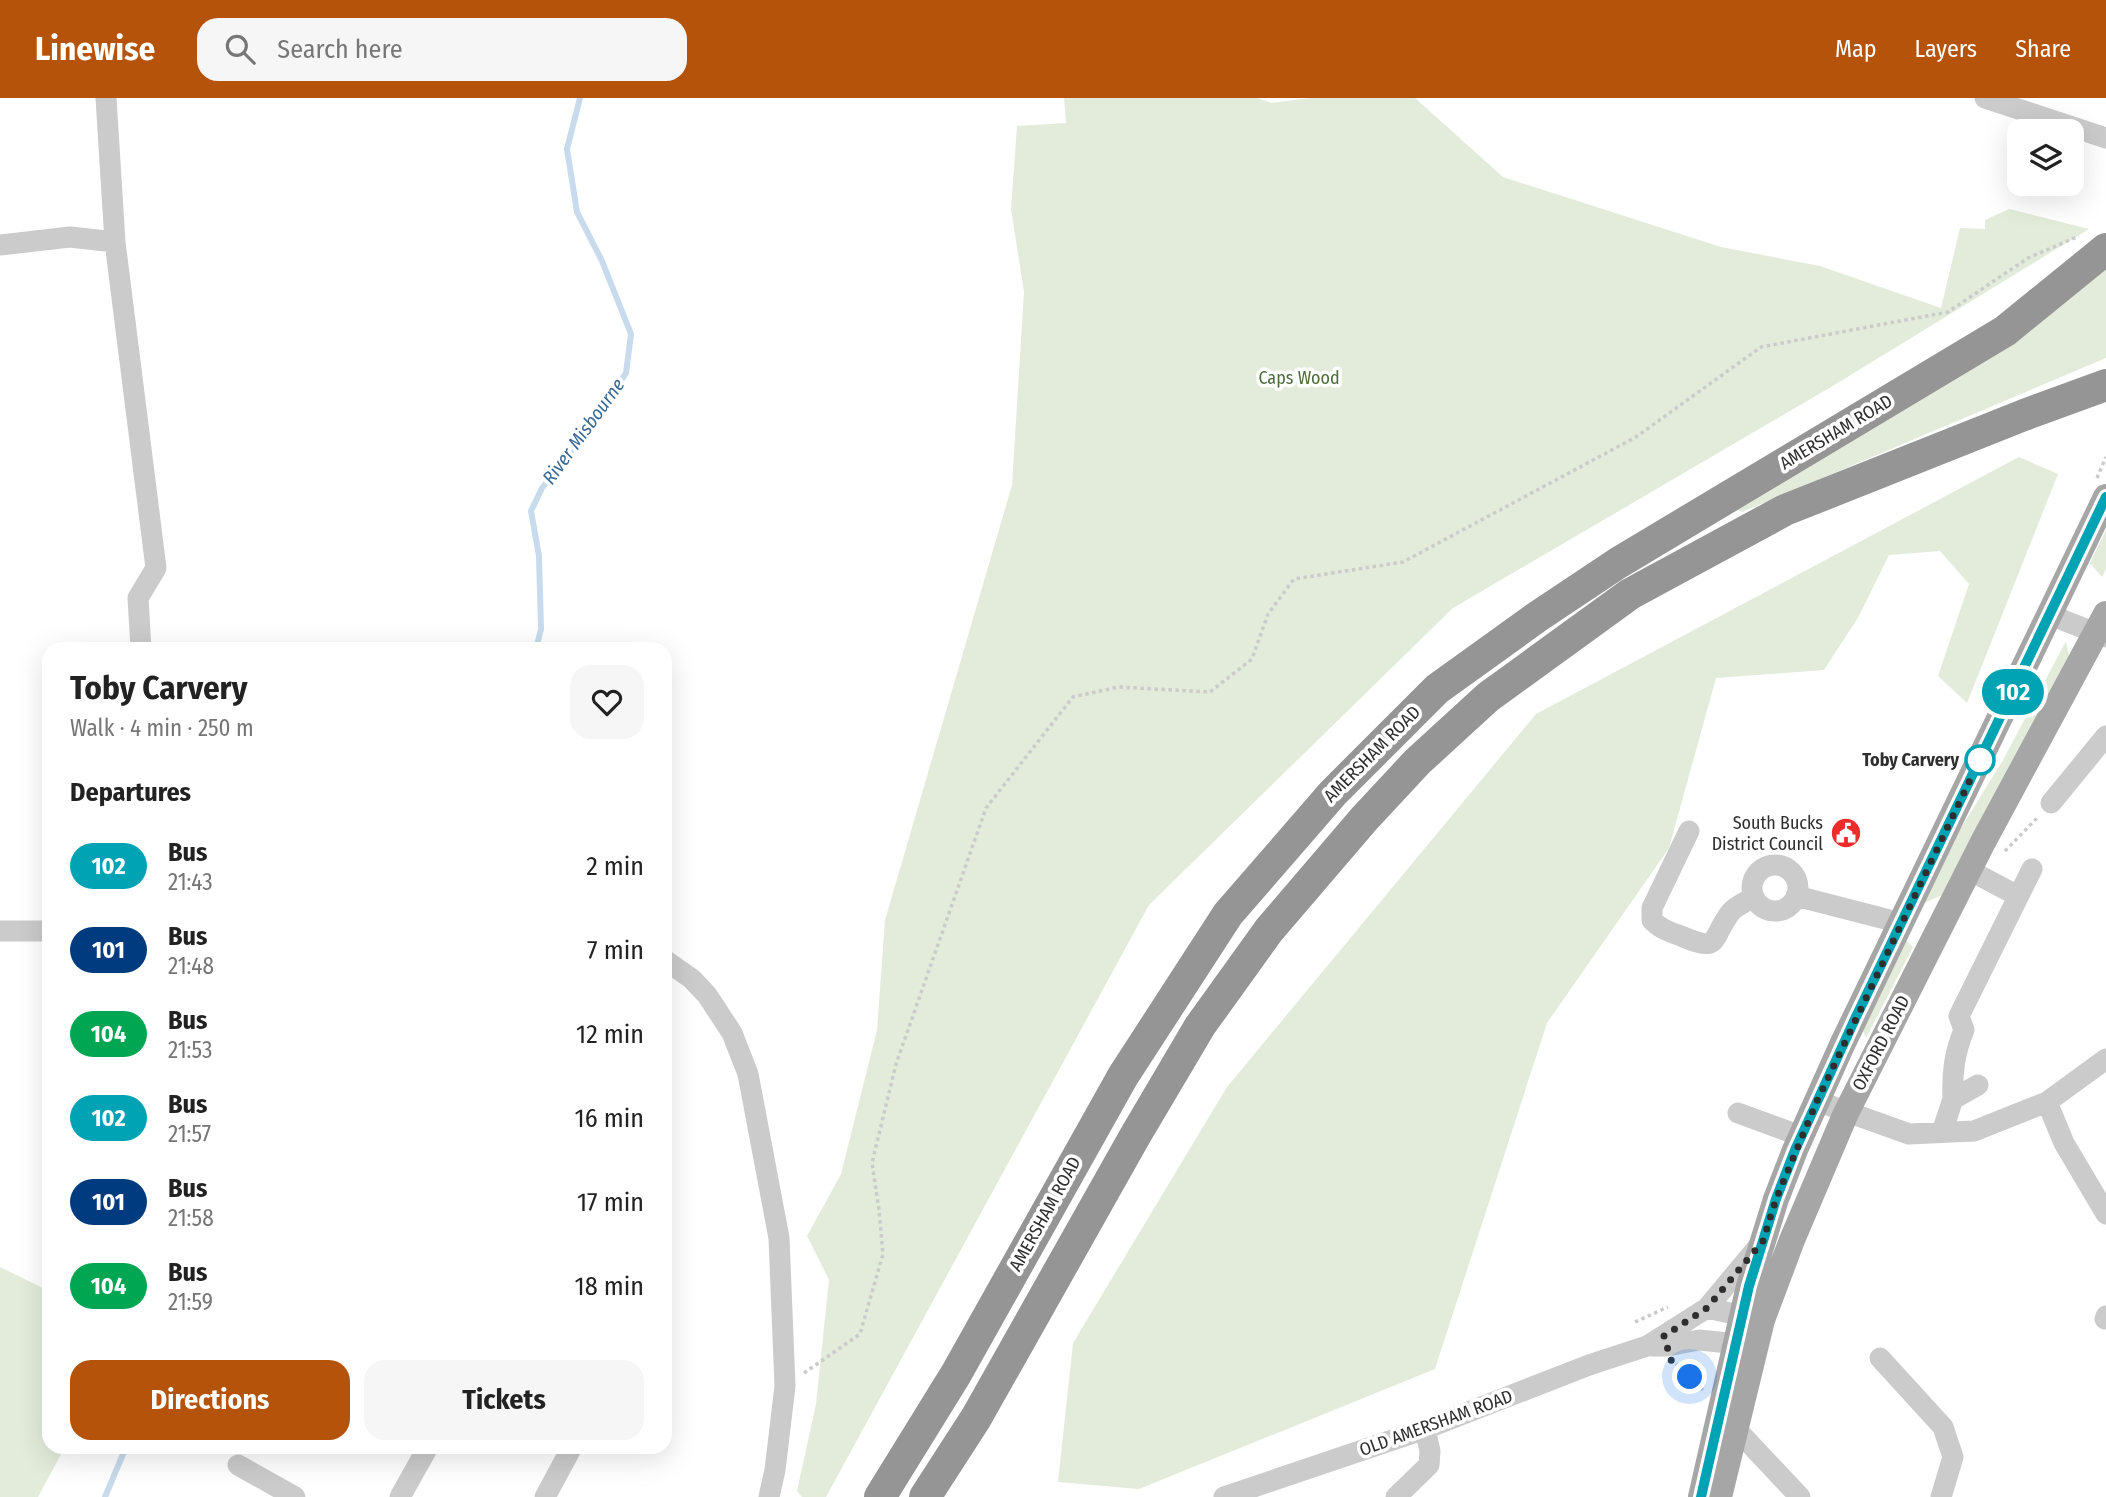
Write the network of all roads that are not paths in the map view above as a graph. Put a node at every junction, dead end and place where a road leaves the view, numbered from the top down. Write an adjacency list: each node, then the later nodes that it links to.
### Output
1 (106, 98): 5 (street)
2 (1985, 98): 3 (street)
3 (2106, 138)
4 (2098, 240): 50 (highway, AMERSHAM ROAD)
5 (115, 242): 6 (street); 11 (street)
6 (0, 245)
7 (2106, 385): 51 (highway)
8 (2106, 497): 9 (main road)
9 (2050, 615): 10 (street); 20 (main road)
10 (2103, 628): 16 (main road, OXFORD ROAD)
11 (141, 642)
12 (2106, 736): 13 (street)
13 (2051, 803)
14 (1689, 831): 18 (street)
15 (2032, 869): 19 (street)
16 (1969, 870): 19 (street); 21 (main road, OXFORD ROAD)
17 (1796, 896): 18 (street); 18 (street); 20 (street)
18 (1754, 897)
19 (2018, 897): 27 (street)
20 (1901, 923): 21 (main road); 28 (main road)
21 (1940, 924): 31 (main road, OXFORD ROAD)
22 (0, 931): 23 (street)
23 (42, 931)
24 (672, 965): 49 (street)
25 (2106, 1059): 29 (street)
26 (1978, 1085): 27 (street)
27 (1954, 1099): 32 (street)
28 (1817, 1101): 31 (street); 33 (main road)
29 (2048, 1102): 32 (street); 34 (street)
30 (1738, 1113): 33 (street)
31 (1846, 1113): 32 (street); 37 (main road, OXFORD ROAD)
32 (1942, 1132)
33 (1801, 1136): 35 (main road)
34 (2106, 1214)
35 (1763, 1241): 36 (street, OLD AMERSHAM ROAD); 37 (main road)
36 (1707, 1308): 37 (street); 39 (street, OLD AMERSHAM ROAD)
37 (1752, 1318): 38 (main road, OXFORD ROAD)
38 (1745, 1344): 39 (street, OLD AMERSHAM ROAD); 42 (main road, OXFORD ROAD); 54 (main road)
39 (1657, 1346): 41 (street, OLD AMERSHAM ROAD)
40 (1880, 1358): 57 (street)
41 (1425, 1429): 52 (street, OLD AMERSHAM ROAD); 53 (street)
42 (1736, 1429): 55 (main road, OXFORD ROAD); 56 (street)
43 (424, 1454): 47 (street)
44 (568, 1454): 48 (street)
45 (238, 1465): 46 (street)
46 (295, 1497)
47 (400, 1497)
48 (545, 1497)
49 (769, 1497)
50 (880, 1497)
51 (925, 1497)
52 (1224, 1497)
53 (1396, 1497)
54 (1701, 1497)
55 (1719, 1497)
56 (1800, 1497)
57 (1941, 1497)

